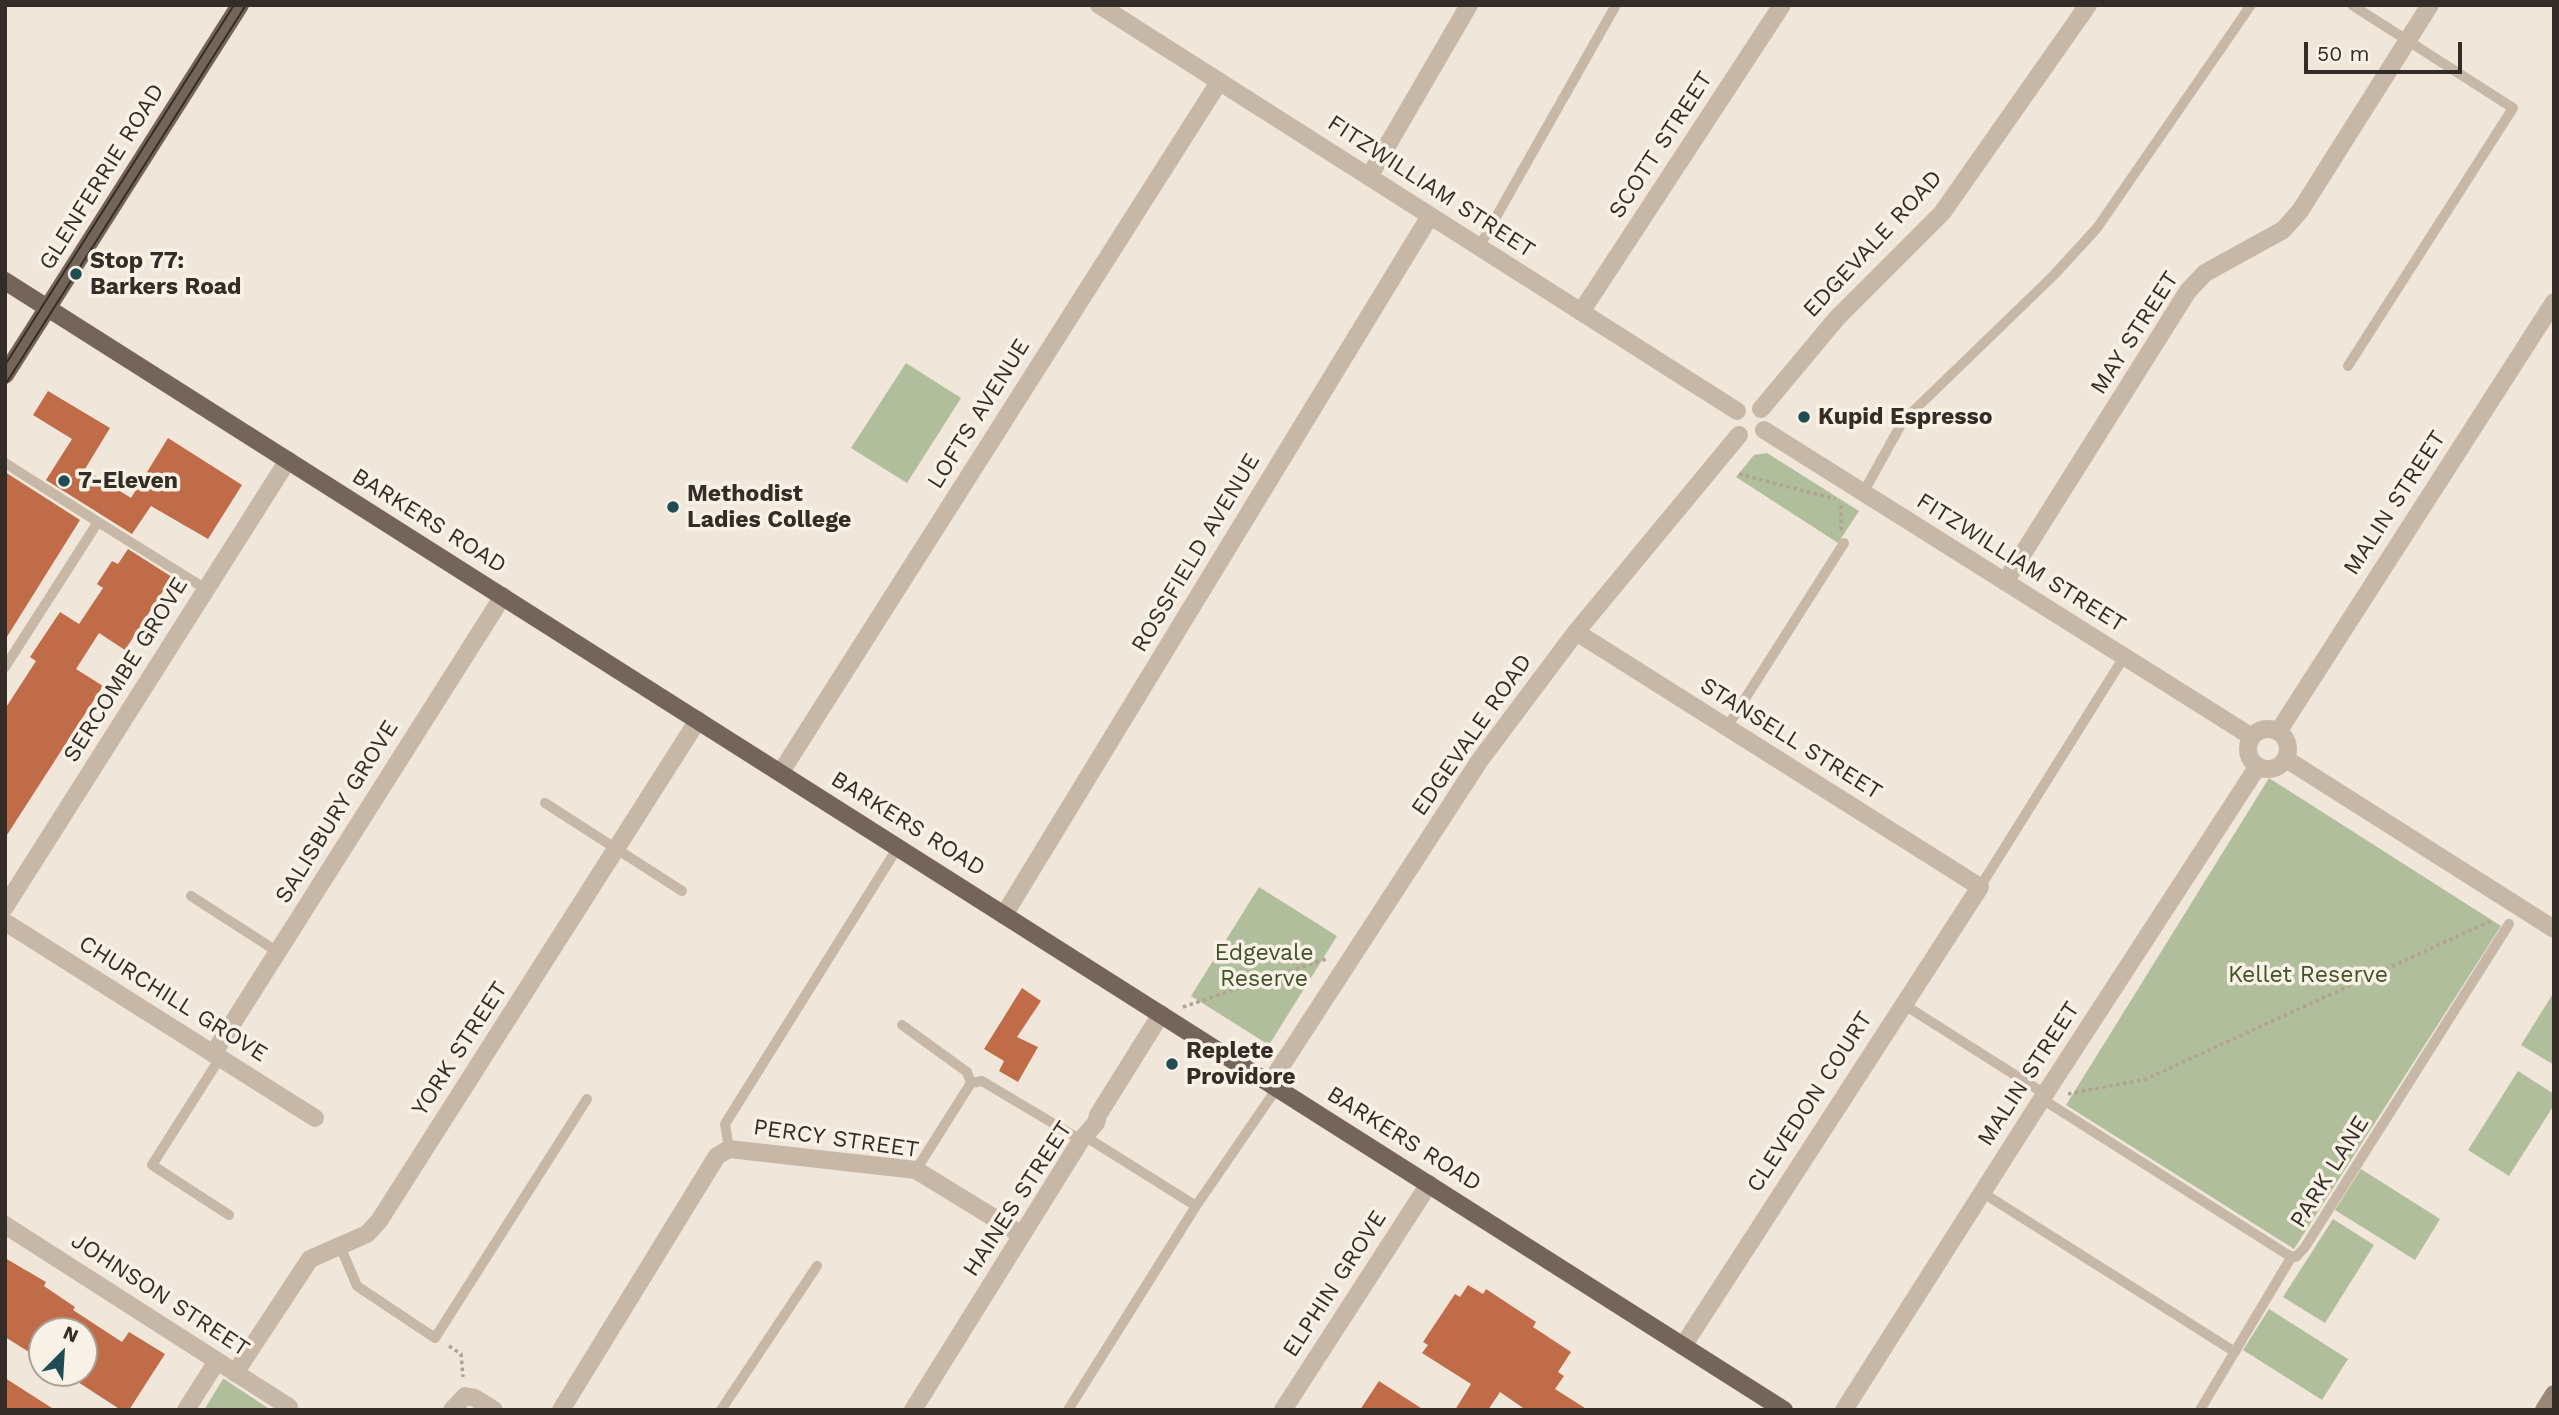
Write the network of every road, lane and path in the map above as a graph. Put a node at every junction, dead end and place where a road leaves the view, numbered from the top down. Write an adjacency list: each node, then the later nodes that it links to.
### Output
1 (240, 5): 17 (main road, GLENFERRIE ROAD)
2 (1469, 5): 12 (street)
3 (1616, 5): 14 (lane)
4 (1782, 5): 18 (street, SCOTT STREET)
5 (2088, 5): 21 (street, EDGEVALE ROAD)
6 (2251, 5): 28 (lane)
7 (2352, 5): 10 (lane)
8 (2430, 5): 10 (street, MAY STREET)
9 (1105, 7): 11 (street, FITZWILLIAM STREET)
10 (2407, 40): 19 (lane); 31 (street, MAY STREET)
11 (1219, 82): 12 (street, FITZWILLIAM STREET); 43 (street, LOFTS AVENUE)
12 (1369, 177): 13 (street, FITZWILLIAM STREET)
13 (1430, 216): 14 (street, FITZWILLIAM STREET); 51 (street, ROSSFIELD AVENUE)
14 (1479, 247): 18 (street, FITZWILLIAM STREET)
15 (5, 281): 17 (main road, BARKERS ROAD)
16 (2554, 302): 39 (street, MALIN STREET)
17 (47, 308): 20 (main road, GLENFERRIE ROAD); 25 (main road, BARKERS ROAD)
18 (1581, 312): 22 (street, FITZWILLIAM STREET)
19 (2348, 366)
20 (5, 375)
21 (1761, 409): 22 (street); 23 (street)
22 (1737, 411): 24 (street)
23 (1764, 430): 24 (street); 28 (street, FITZWILLIAM STREET)
24 (1739, 435): 34 (street, EDGEVALE ROAD)
25 (288, 460): 32 (street, SERCOMBE GROVE); 33 (main road, BARKERS ROAD)
26 (5, 463): 29 (lane)
27 (1739, 474): 30 (path)
28 (1863, 493): 31 (street, FITZWILLIAM STREET)
29 (98, 522): 32 (lane); 36 (lane)
30 (1844, 543): 38 (lane)
31 (2005, 582): 35 (street, FITZWILLIAM STREET)
32 (206, 589): 50 (street, SERCOMBE GROVE)
33 (503, 596): 37 (main road, BARKERS ROAD); 57 (street, SALISBURY GROVE)
34 (1576, 632): 38 (street, STANSELL STREET); 56 (street, EDGEVALE ROAD)
35 (2124, 657): 40 (street, FITZWILLIAM STREET); 47 (lane)
36 (5, 667)
37 (698, 720): 43 (main road, BARKERS ROAD); 46 (street, YORK STREET)
38 (1727, 727): 47 (street, STANSELL STREET)
39 (2278, 732): 40 (street); 41 (street)
40 (2252, 737): 42 (street)
41 (2286, 758): 42 (street); 55 (street)
42 (2258, 766): 64 (street, MALIN STREET)
43 (780, 772): 45 (main road, BARKERS ROAD)
44 (544, 803): 46 (lane)
45 (898, 847): 51 (main road, BARKERS ROAD); 68 (lane)
46 (616, 849): 48 (lane); 76 (street, YORK STREET)
47 (1980, 887): 58 (street, CLEVEDON COURT)
48 (682, 891)
49 (191, 897): 57 (lane)
50 (5, 907)
51 (1004, 915): 59 (main road, BARKERS ROAD)
52 (2499, 917): 64 (path)
53 (5, 922): 61 (street, CHURCHILL GROVE)
54 (2509, 924): 77 (lane, PARK LANE)
55 (2554, 929)
56 (1356, 949): 59 (path); 63 (street, EDGEVALE ROAD)
57 (278, 952): 61 (street, SALISBURY GROVE)
58 (1902, 1003): 64 (lane, PARK LANE); 80 (street, CLEVEDON COURT)
59 (1161, 1014): 63 (main road, BARKERS ROAD); 67 (street, HAINES STREET)
60 (902, 1025): 62 (lane)
61 (217, 1056): 66 (street, CHURCHILL GROVE); 73 (lane)
62 (971, 1083): 67 (lane); 69 (lane)
63 (1274, 1085): 70 (main road, BARKERS ROAD); 72 (lane)
64 (2043, 1096): 71 (street, MALIN STREET); 77 (lane, PARK LANE)
65 (587, 1099): 79 (lane)
66 (315, 1118)
67 (1084, 1139): 72 (lane); 75 (street, HAINES STREET)
68 (729, 1149): 69 (street, PERCY STREET); 90 (street, PERCY STREET)
69 (916, 1170): 75 (street, PERCY STREET)
70 (1429, 1184): 80 (main road, BARKERS ROAD); 94 (street, ELPHIN GROVE)
71 (1983, 1192): 81 (lane); 96 (street, MALIN STREET)
72 (1196, 1206): 93 (lane)
73 (229, 1215)
74 (5, 1225): 82 (street, JOHNSON STREET)
75 (1021, 1235): 92 (street, HAINES STREET)
76 (340, 1246): 79 (lane); 83 (street, YORK STREET)
77 (2292, 1256): 81 (lane)
78 (817, 1266): 91 (lane)
79 (435, 1338): 85 (path)
80 (1683, 1346): 95 (main road, BARKERS ROAD)
81 (2235, 1352): 97 (lane)
82 (216, 1361): 83 (street, JOHNSON STREET); 87 (street)
83 (236, 1373): 86 (street, JOHNSON STREET)
84 (2554, 1394): 98 (street)
85 (465, 1395): 88 (street); 89 (street)
86 (289, 1407)
87 (186, 1410)
88 (452, 1410)
89 (495, 1410)
90 (561, 1410)
91 (721, 1410)
92 (913, 1410)
93 (1068, 1410)
94 (1283, 1410)
95 (1784, 1410)
96 (1844, 1410)
97 (2200, 1410)
98 (2544, 1410)

